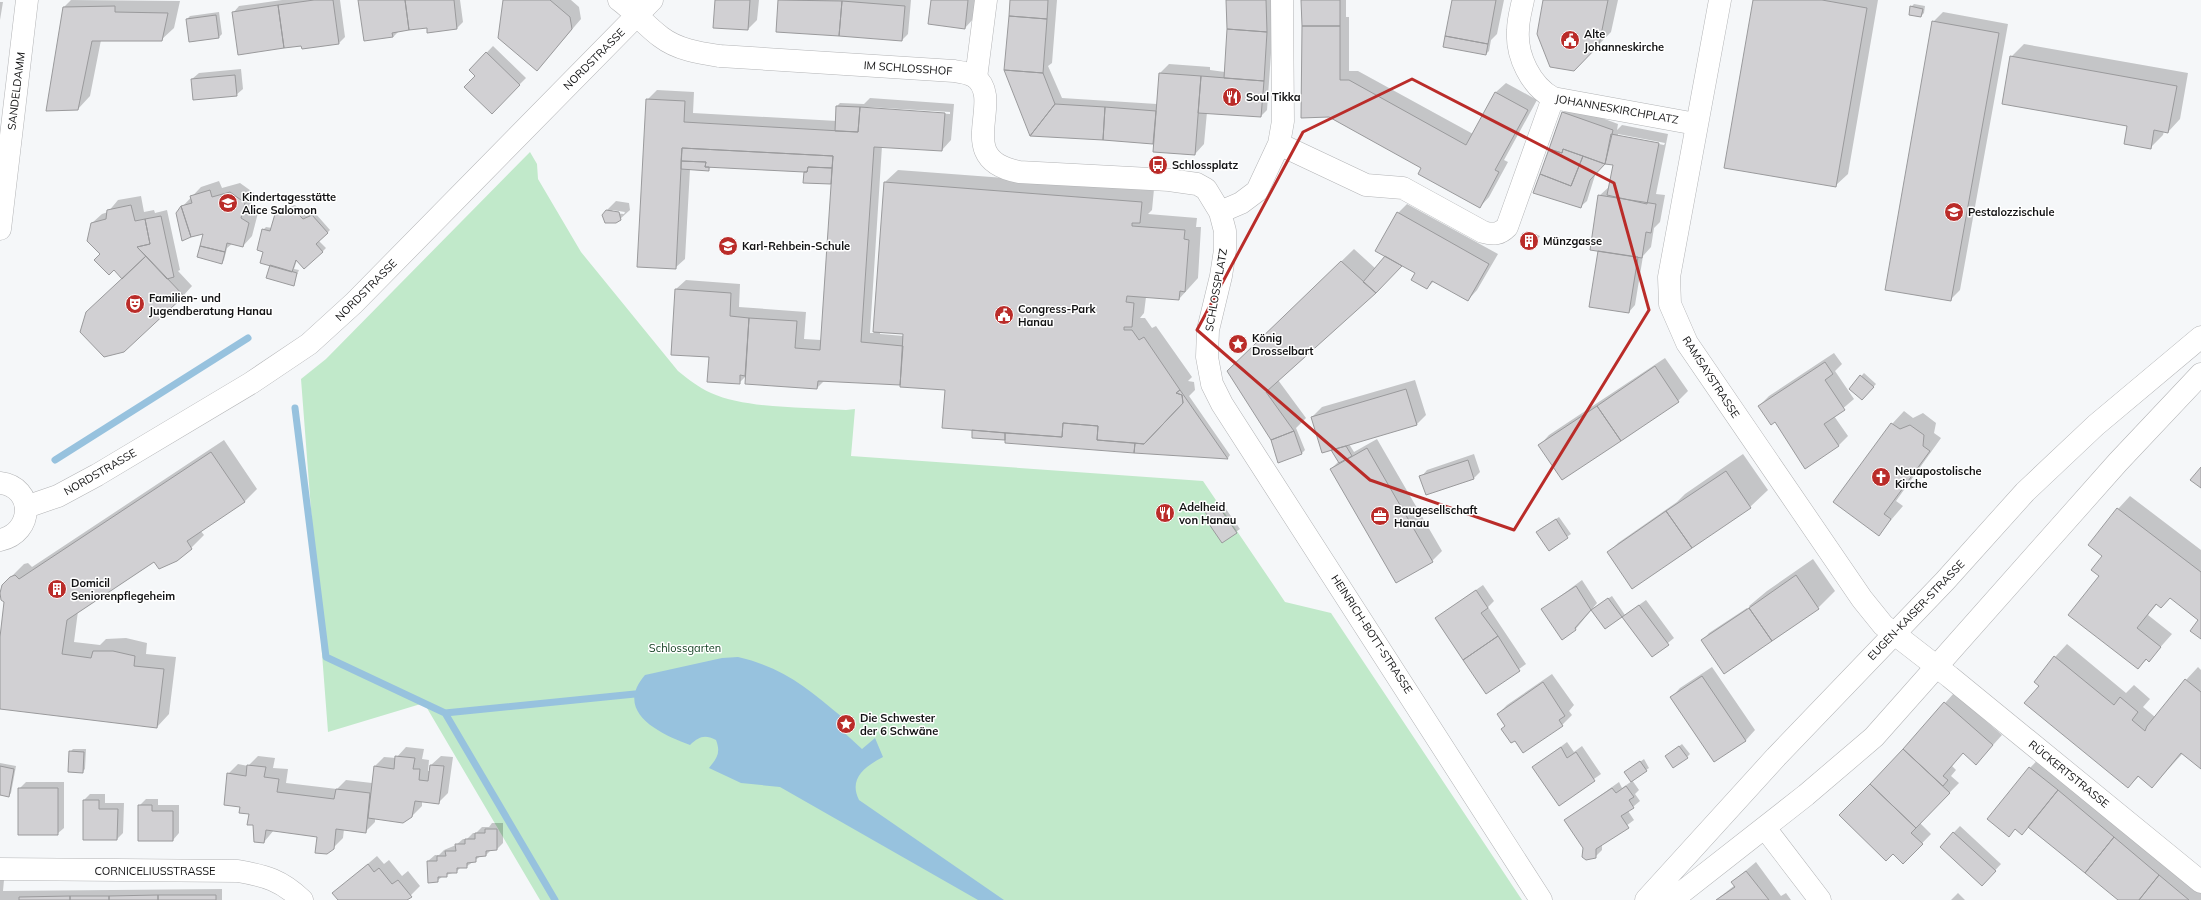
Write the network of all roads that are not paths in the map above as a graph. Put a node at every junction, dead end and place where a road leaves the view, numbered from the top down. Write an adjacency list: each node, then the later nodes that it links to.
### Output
1 (27, 0): 13 (street, SANDELDAMM)
2 (619, 0): 7 (street, IM SCHLOSSHOF)
3 (986, 0): 8 (street)
4 (1282, 0): 11 (street)
5 (1522, 0): 9 (street, JOHANNESKIRCHPLATZ)
6 (1720, 0): 10 (street, RAMSAYSTRASSE)
7 (645, 7): 8 (street, IM SCHLOSSHOF); 18 (street, NORDSTRASSE)
8 (976, 78): 12 (street)
9 (1553, 98): 10 (street, JOHANNESKIRCHPLATZ); 11 (street)
10 (1696, 124): 20 (street, RAMSAYSTRASSE)
11 (1279, 144): 12 (street)
12 (1220, 212): 15 (street, SCHLOSSPLATZ)
13 (0, 229)
14 (2201, 336): 20 (street, EUGEN-KAISER-STRASSE)
15 (1208, 366): 26 (street, HEINRICH-BOTT-STRASSE)
16 (2201, 374): 21 (street)
17 (0, 483): 18 (street)
18 (26, 507): 19 (street)
19 (0, 540)
20 (1893, 633): 21 (street, RAMSAYSTRASSE); 27 (street, EUGEN-KAISER-STRASSE)
21 (1936, 666): 22 (street); 24 (street, RÜCKERTSTRASSE)
22 (1765, 828): 28 (street); 29 (street)
23 (0, 869): 25 (street, CORNICELIUSSTRASSE)
24 (2201, 882)
25 (302, 900)
26 (1541, 900)
27 (1646, 900)
28 (1672, 900)
29 (1820, 900)

